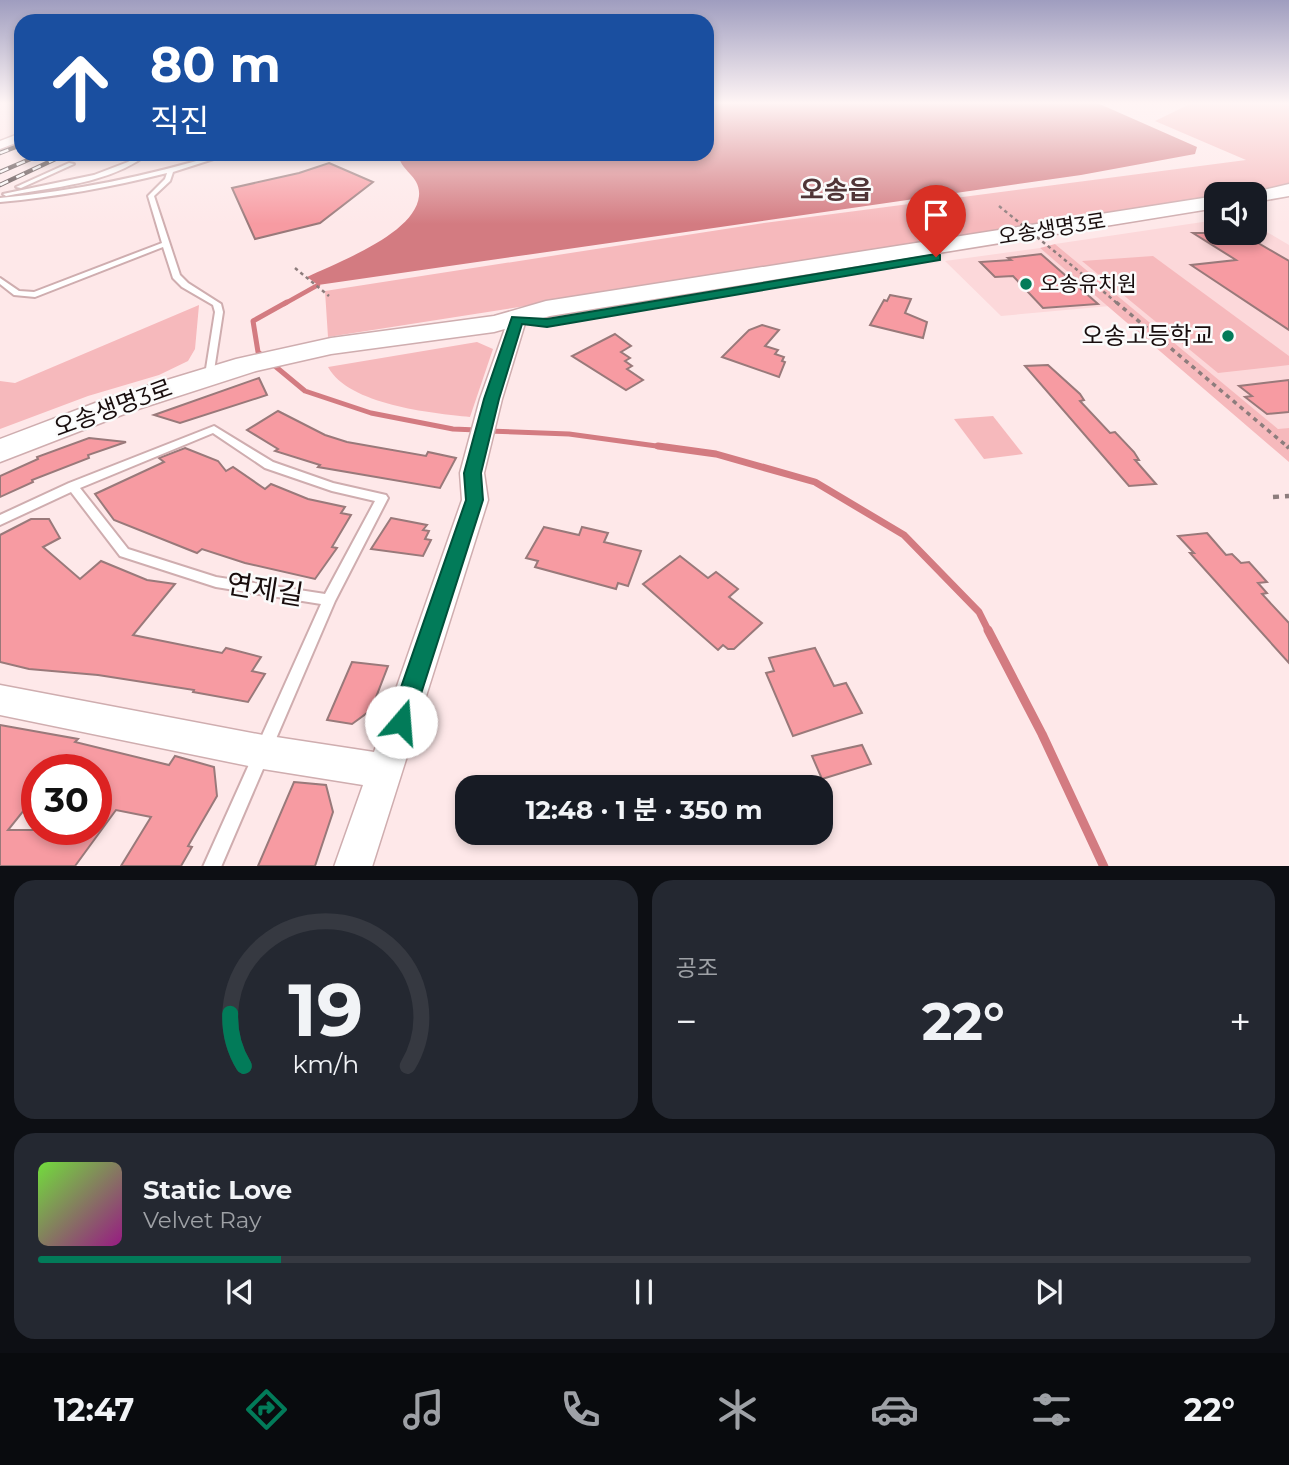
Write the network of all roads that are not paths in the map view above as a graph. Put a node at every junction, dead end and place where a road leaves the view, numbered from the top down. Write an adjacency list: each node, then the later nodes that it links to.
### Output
1 (135, 161): 7 (lane)
2 (204, 161): 4 (lane)
3 (71, 164): 7 (lane)
4 (170, 172): 7 (lane); 12 (lane)
5 (1289, 190): 6 (street)
6 (1267, 194)
7 (0, 197)
8 (1289, 201): 10 (street)
9 (1204, 204): 14 (street, 오송생명3로)
10 (1267, 204)
11 (1204, 214): 14 (street, 오송생명3로)
12 (165, 244): 13 (lane); 15 (lane)
13 (0, 280)
14 (517, 320): 15 (street, 오송생명3로); 22 (street)
15 (219, 372): 16 (street, 오송생명3로)
16 (0, 451)
17 (73, 486): 18 (lane); 19 (lane, 연제길); 19 (lane)
18 (0, 520)
19 (329, 600): 21 (lane, 연제길)
20 (0, 700): 21 (street)
21 (263, 752): 22 (street); 23 (lane, 연제길)
22 (384, 771): 24 (street)
23 (212, 866)
24 (353, 866)

